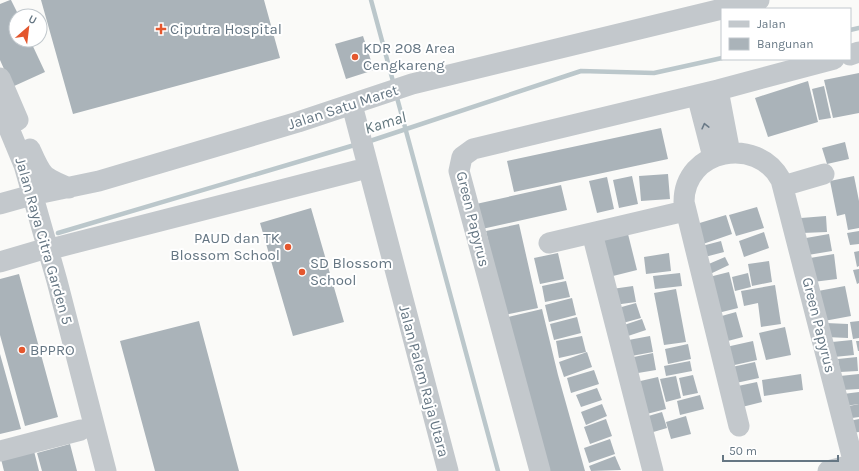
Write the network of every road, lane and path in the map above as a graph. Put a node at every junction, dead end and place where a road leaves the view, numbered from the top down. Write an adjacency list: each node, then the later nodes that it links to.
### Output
1 (759, 0): 2 (street, Jalan Satu Maret)
2 (726, 8)
3 (721, 9): 9 (street, Jalan Satu Maret)
4 (830, 60): 6 (street, Green Papyrus)
5 (0, 78): 15 (street)
6 (718, 90): 7 (street, Green Papyrus); 11 (street)
7 (697, 95): 11 (street, one-way to 7); 29 (street, Green Papyrus)
8 (0, 107): 16 (street, Jalan Raya Citra Garden 5)
9 (353, 111): 12 (street, Jalan Palem Raja Utara); 15 (street, Jalan Satu Maret)
10 (0, 125): 16 (street, Jalan Raya Citra Garden 5)
11 (722, 155): 14 (street, Green Papyrus); 17 (street)
12 (366, 159): 20 (street); 28 (street, Jalan Palem Raja Utara)
13 (824, 174): 14 (street)
14 (783, 186): 25 (street, Green Papyrus)
15 (69, 188): 16 (street, Jalan Satu Maret)
16 (18, 197): 20 (street, Jalan Raya Citra Garden 5)
17 (685, 211): 18 (street); 22 (street)
18 (592, 233): 19 (street); 30 (street)
19 (549, 243)
20 (42, 251): 21 (street); 23 (street, Jalan Raya Citra Garden 5); 27 (street, Jalan Raya Citra Garden 5)
21 (0, 262)
22 (739, 426)
23 (81, 430): 24 (street); 26 (street, Jalan Raya Citra Garden 5)
24 (0, 451)
25 (857, 463): 31 (street, Green Papyrus)
26 (92, 471)
27 (106, 471)
28 (448, 471)
29 (540, 471)
30 (653, 471)
31 (828, 471)

